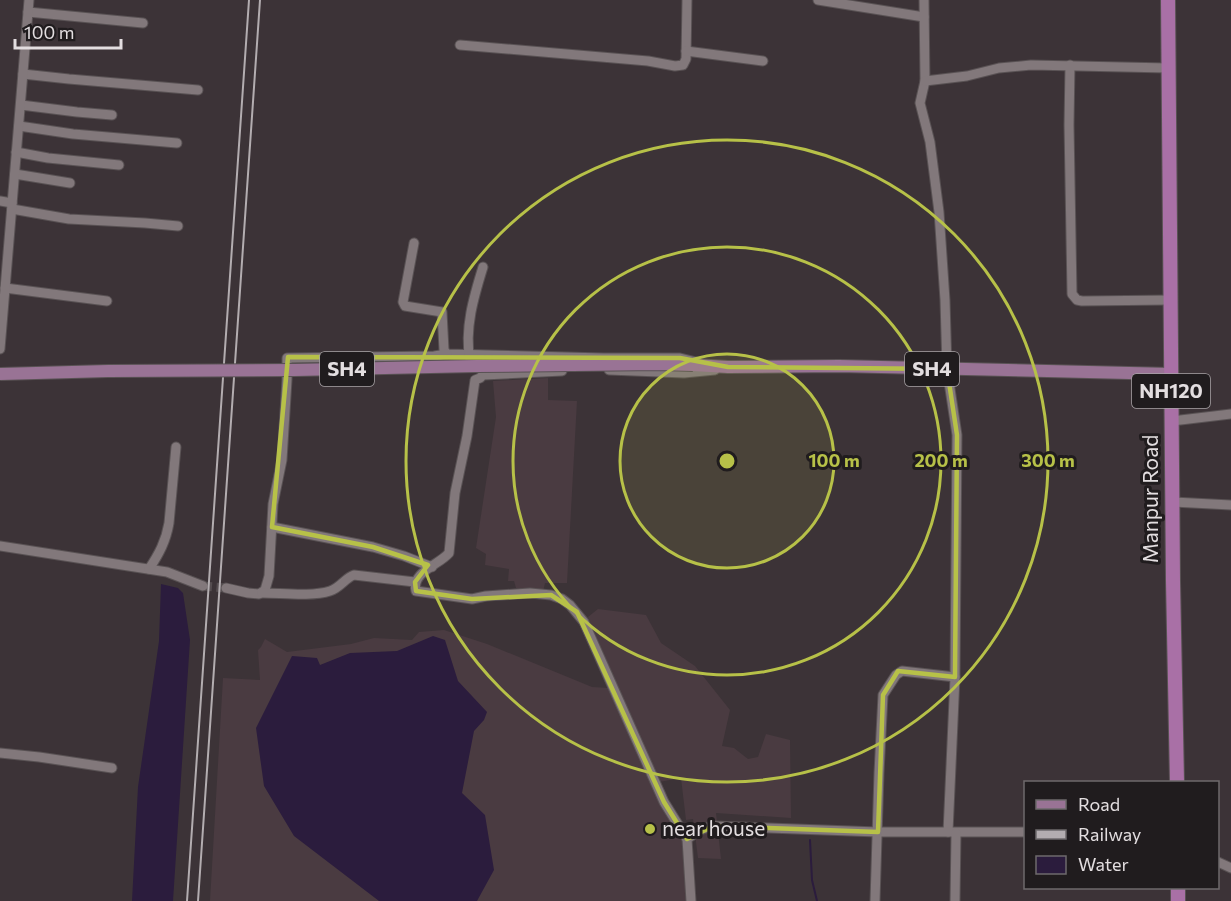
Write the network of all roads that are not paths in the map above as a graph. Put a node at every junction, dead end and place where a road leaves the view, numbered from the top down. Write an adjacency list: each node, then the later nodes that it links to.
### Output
1 (29, 0): 6 (street)
2 (687, 0): 10 (street)
3 (818, 0): 7 (street)
4 (924, 0): 7 (street)
5 (1167, 0): 13 (highway, Manpur Road / NH120)
6 (28, 12): 8 (street); 14 (street)
7 (924, 17): 15 (street)
8 (143, 23)
9 (460, 45): 10 (street)
10 (686, 51): 11 (street)
11 (763, 61)
12 (1070, 65): 13 (street); 15 (street); 31 (street)
13 (1168, 68): 31 (highway, Manpur Road / NH120)
14 (23, 74): 16 (street); 17 (street)
15 (925, 81): 38 (street)
16 (198, 90)
17 (21, 105): 18 (street); 19 (street)
18 (112, 115)
19 (19, 126): 20 (street); 21 (street)
20 (177, 143)
21 (16, 152): 22 (street); 23 (street)
22 (119, 165)
23 (15, 174): 24 (street); 26 (street)
24 (70, 183)
25 (0, 201): 26 (street)
26 (12, 206): 27 (street); 30 (street)
27 (178, 226)
28 (414, 243): 34 (street)
29 (483, 267): 35 (street)
30 (5, 288): 32 (street); 33 (street)
31 (1171, 300): 40 (highway, Manpur Road / NH120)
32 (107, 301)
33 (0, 349)
34 (447, 354): 35 (street); 47 (street)
35 (469, 355): 36 (street); 41 (street)
36 (699, 365): 37 (main road, SH4); 39 (main road, SH4, bridge)
37 (728, 367): 38 (main road, SH4); 41 (street)
38 (947, 369): 40 (main road, SH4); 55 (street)
39 (0, 374)
40 (1171, 374): 43 (highway, Manpur Road / NH120)
41 (475, 380): 49 (street)
42 (1231, 414): 43 (street)
43 (1172, 421): 45 (highway, Manpur Road / NH120)
44 (176, 447): 50 (street)
45 (1173, 502): 46 (street); 58 (highway, Manpur Road / NH120)
46 (1231, 505)
47 (272, 527): 49 (street); 54 (street)
48 (0, 546): 50 (street)
49 (432, 567): 51 (street)
50 (149, 569): 52 (street)
51 (415, 582): 54 (street); 62 (street)
52 (203, 586)
53 (226, 588): 54 (street)
54 (262, 593)
55 (955, 677): 59 (street); 61 (street)
56 (0, 753): 57 (street)
57 (112, 768)
58 (1177, 781)
59 (878, 832): 61 (street); 62 (street); 64 (street)
60 (1024, 832): 61 (street)
61 (952, 833): 65 (street)
62 (687, 839): 63 (street)
63 (691, 901)
64 (875, 901)
65 (955, 901)

